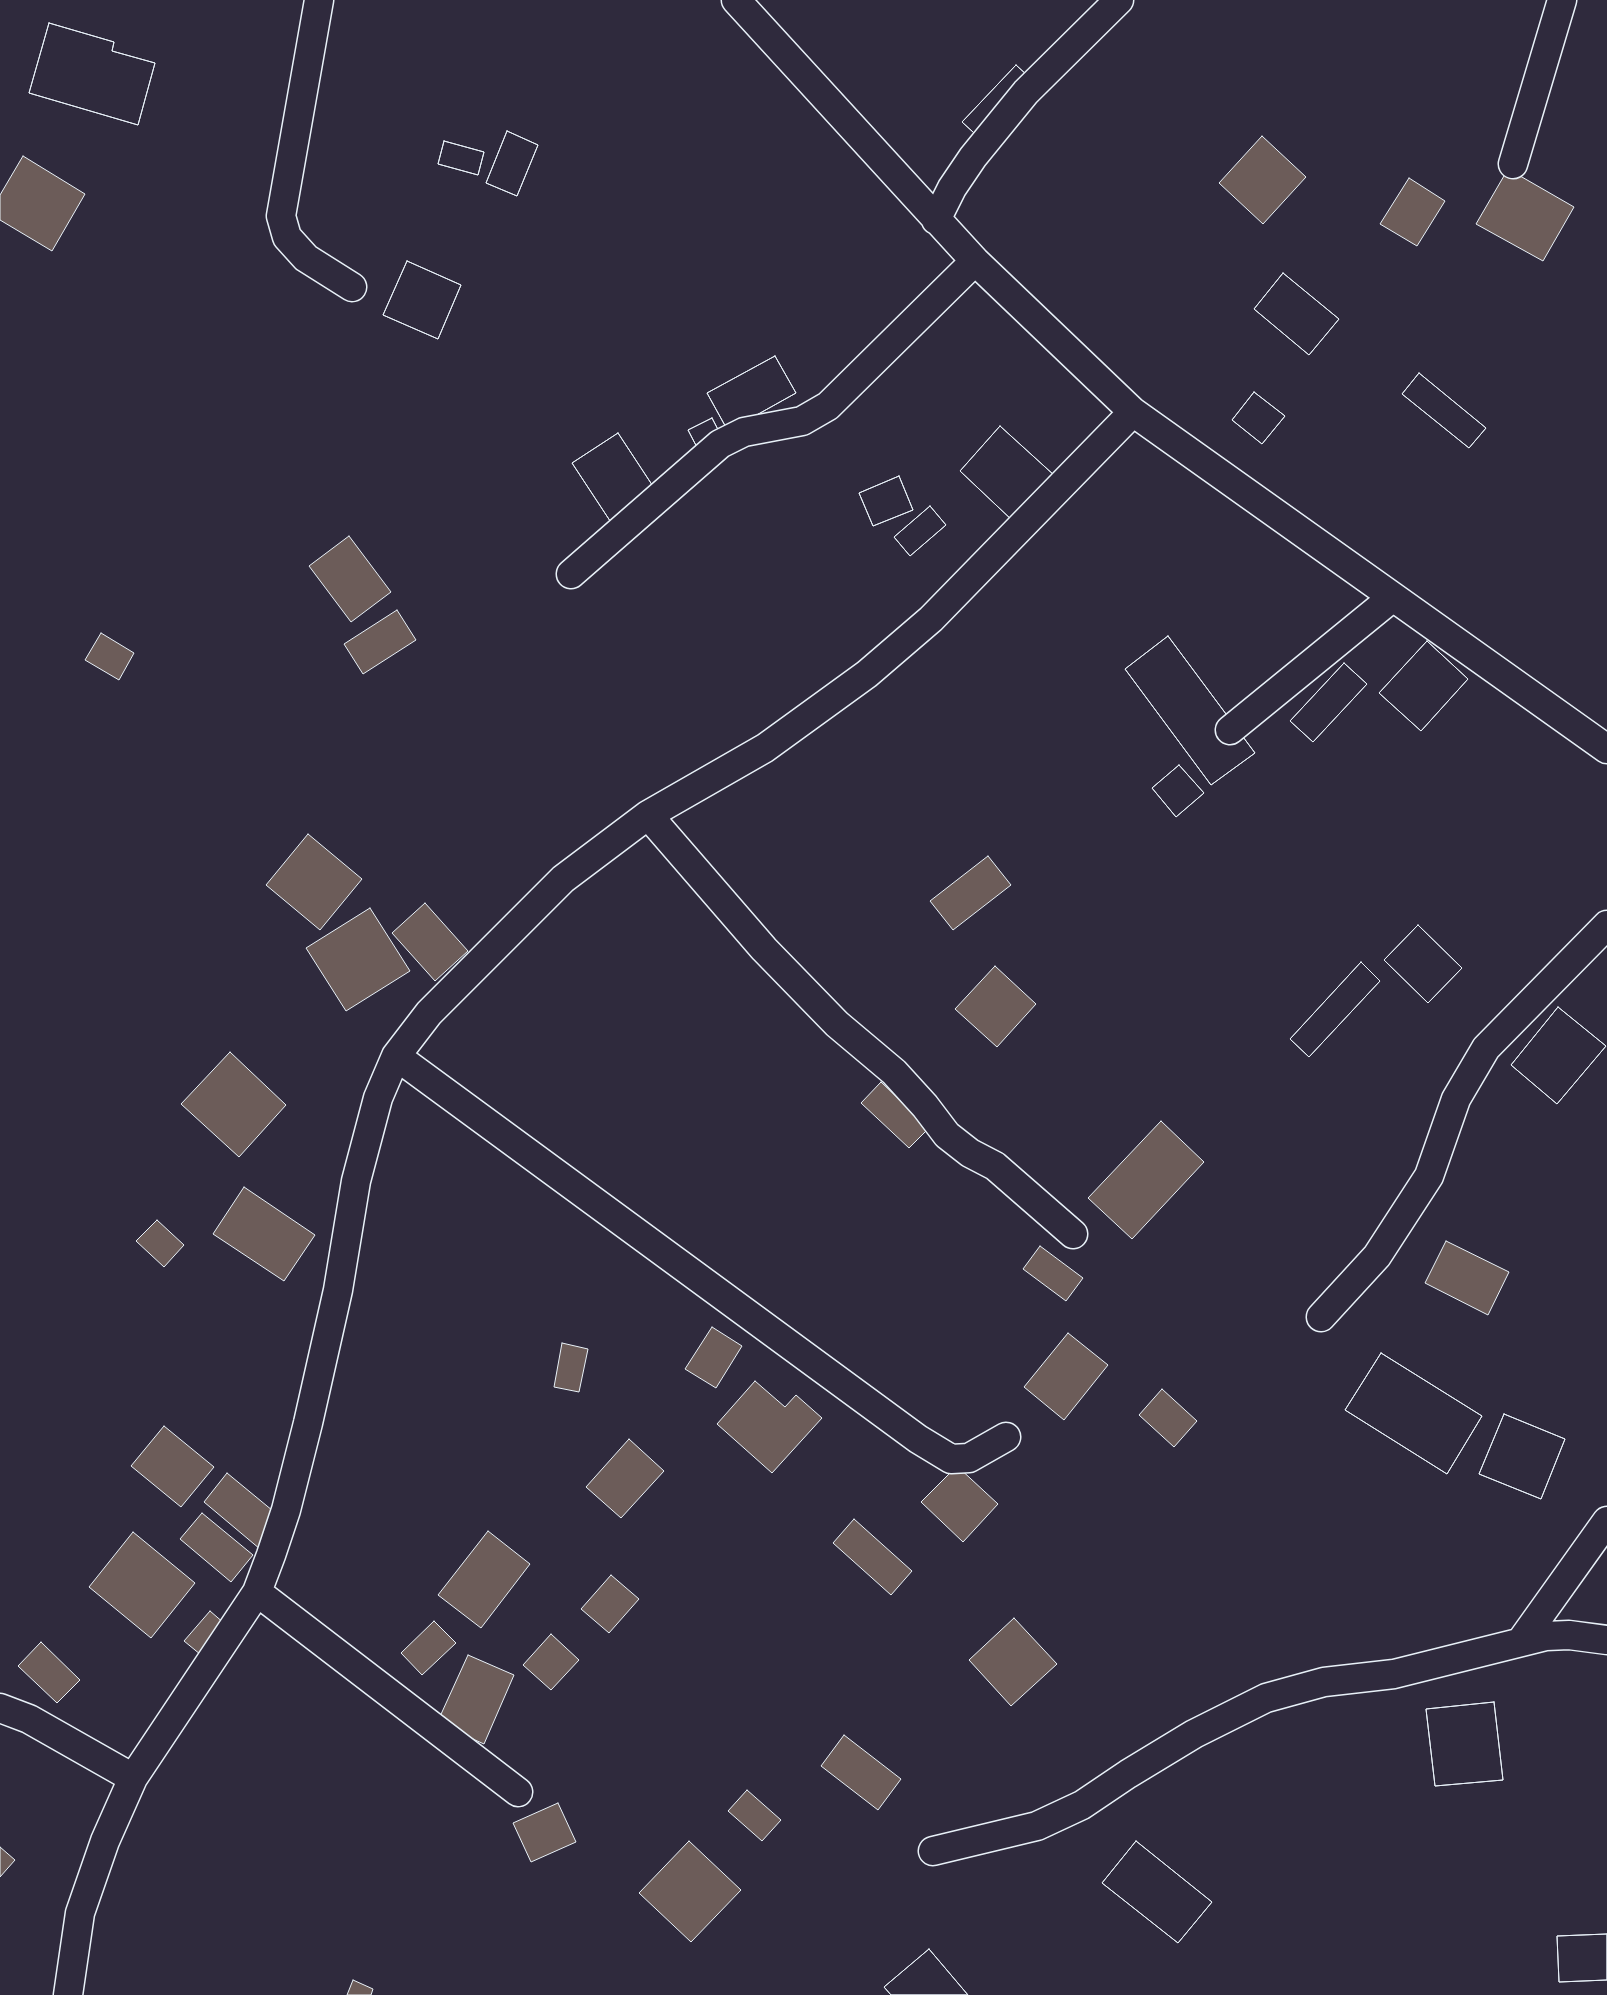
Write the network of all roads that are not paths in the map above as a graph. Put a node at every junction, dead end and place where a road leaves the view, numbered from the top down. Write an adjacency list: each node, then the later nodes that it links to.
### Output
1 (318, 0): 8 (street)
2 (736, 0): 6 (street)
3 (1119, 0): 6 (street)
4 (1562, 0): 5 (street)
5 (1513, 164)
6 (936, 220): 7 (street)
7 (975, 261): 9 (street); 10 (street)
8 (352, 287)
9 (1133, 412): 11 (street); 14 (street)
10 (571, 574)
11 (1393, 597): 12 (street); 13 (street)
12 (1230, 730)
13 (1607, 749)
14 (648, 815): 16 (street); 17 (street)
15 (1607, 925): 18 (street)
16 (396, 1056): 19 (street); 21 (street)
17 (1073, 1234)
18 (1321, 1317)
19 (1006, 1437)
20 (1607, 1520): 22 (street)
21 (257, 1592): 25 (street); 26 (street)
22 (1522, 1640): 23 (street); 27 (street)
23 (1607, 1640)
24 (0, 1708): 25 (street)
25 (133, 1778): 28 (street)
26 (518, 1792)
27 (933, 1851)
28 (65, 1991)

